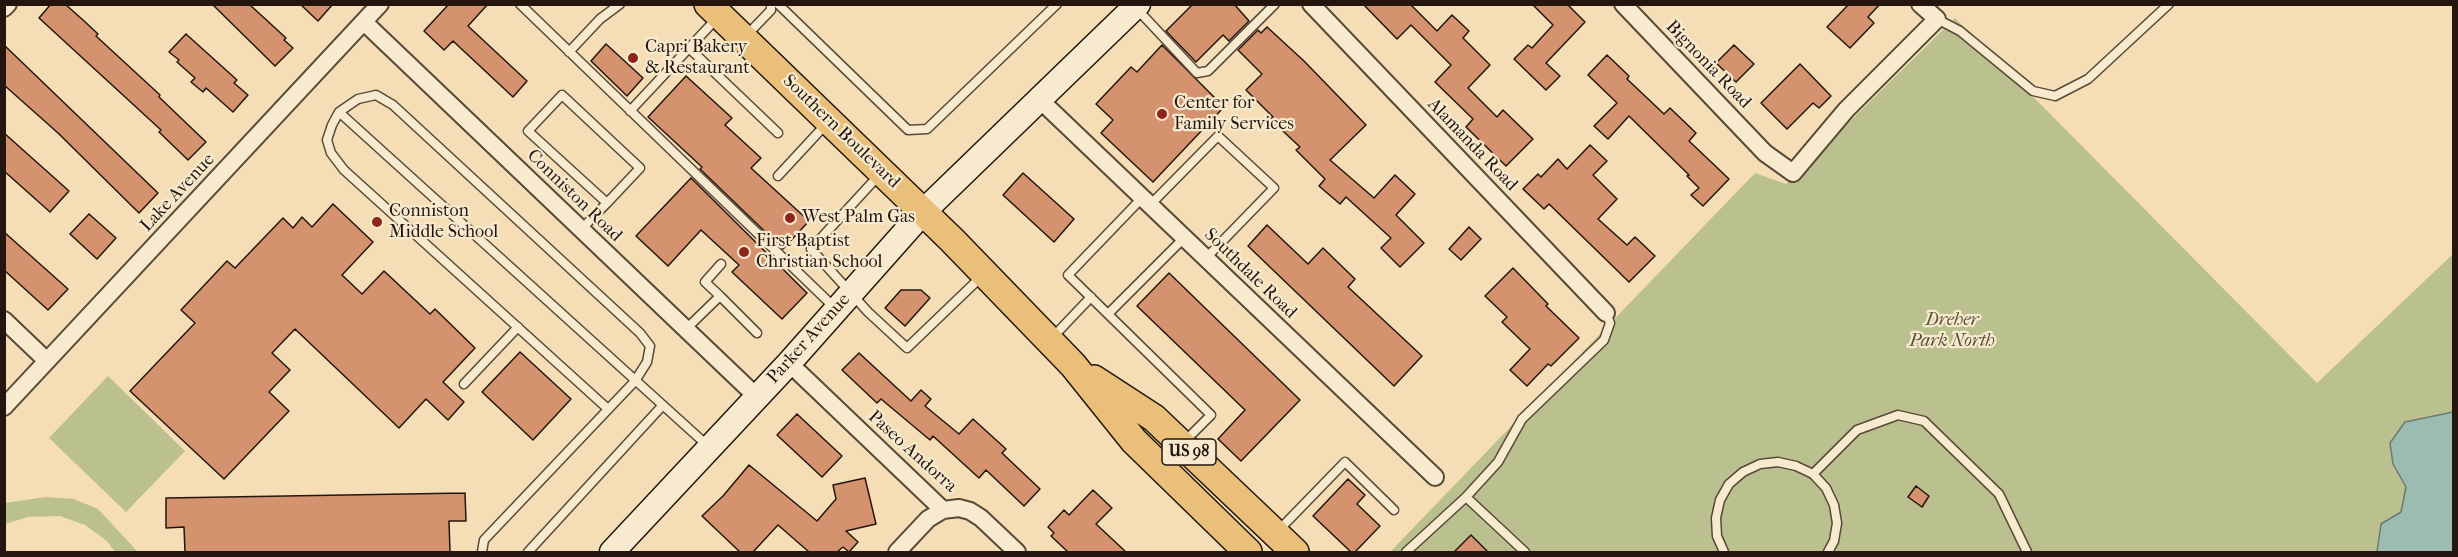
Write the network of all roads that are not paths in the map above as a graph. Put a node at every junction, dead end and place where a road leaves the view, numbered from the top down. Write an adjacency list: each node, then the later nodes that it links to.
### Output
1 (8, 4): 14 (street)
2 (380, 4): 17 (street, Lake Avenue)
3 (520, 4): 20 (lane)
4 (620, 4): 20 (lane)
5 (771, 4): 18 (lane)
6 (778, 4): 7 (lane)
7 (1057, 4)
8 (1275, 4): 13 (lane)
9 (1311, 4): 39 (street, Alamanda Road)
10 (1623, 4): 16 (street, Bignonia Road)
11 (1920, 4): 16 (street)
12 (2169, 4): 16 (lane)
13 (1136, 6): 21 (street, Parker Avenue)
14 (4, 8)
15 (716, 9): 18 (main road, Southern Boulevard / US 98); 19 (lane)
16 (1937, 19)
17 (364, 22): 31 (street, Conniston Road); 46 (street, Lake Avenue)
18 (744, 38): 24 (main road, Southern Boulevard / US 98)
19 (689, 48): 22 (lane); 25 (lane)
20 (569, 52): 22 (lane)
21 (1038, 98): 28 (street, Southdale Road); 30 (street, Parker Avenue)
22 (630, 111): 38 (lane)
23 (339, 112): 42 (lane); 49 (lane); 49 (lane)
24 (830, 121): 26 (main road, Southern Boulevard / US 98); 27 (lane)
25 (778, 133)
26 (882, 171): 30 (main road, Southern Boulevard / US 98); 38 (lane)
27 (778, 176)
28 (1146, 202): 32 (street, Southdale Road); 33 (lane); 37 (lane)
29 (607, 203): 29 (lane); 31 (lane)
30 (924, 211): 35 (main road, Southern Boulevard / US 98); 38 (street, Parker Avenue)
31 (581, 230): 43 (street, Conniston Road)
32 (1184, 238): 33 (street, Southdale Road); 40 (lane)
33 (1206, 258): 58 (street, Southdale Road)
34 (721, 264): 36 (lane)
35 (984, 273): 38 (lane); 45 (main road, Southern Boulevard / US 98)
36 (720, 296): 43 (lane); 44 (lane)
37 (1091, 297): 40 (lane); 45 (lane)
38 (843, 301): 47 (street, Parker Avenue)
39 (1606, 313): 59 (lane)
40 (1108, 314): 55 (lane)
41 (4, 321): 46 (street)
42 (518, 327): 50 (lane); 54 (lane)
43 (686, 329): 51 (street, Conniston Road)
44 (757, 333)
45 (1049, 341): 48 (main road, Southern Boulevard / US 98)
46 (47, 361): 53 (street, Lake Avenue)
47 (789, 363): 51 (street, Parker Avenue); 60 (street, Paseo Andorra)
48 (1072, 365): 55 (main road, Southern Boulevard / US 98); 68 (main road, Southern Boulevard / US 98)
49 (635, 381): 52 (lane); 54 (lane)
50 (464, 384)
51 (757, 397): 56 (street, Parker Avenue)
52 (663, 405): 56 (lane); 64 (lane)
53 (4, 407)
54 (608, 409): 63 (lane)
55 (1181, 444): 62 (main road, Southern Boulevard / US 98)
56 (710, 447): 65 (street, Parker Avenue)
57 (1813, 474): 72 (lane); 73 (lane); 74 (lane)
58 (1435, 477)
59 (1466, 497): 70 (lane); 71 (lane)
60 (942, 510): 66 (street); 67 (street, Paseo Andorra)
61 (1394, 510): 62 (lane)
62 (1275, 534): 69 (main road, Southern Boulevard / US 98)
63 (482, 552)
64 (528, 552)
65 (612, 552)
66 (897, 552)
67 (1017, 552)
68 (1248, 552)
69 (1295, 552)
70 (1406, 552)
71 (1525, 552)
72 (1724, 552)
73 (1828, 552)
74 (2027, 552)

